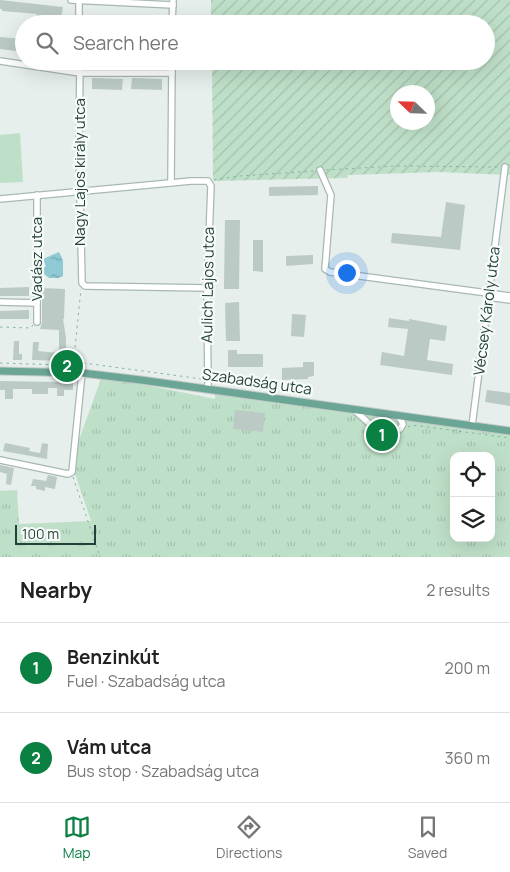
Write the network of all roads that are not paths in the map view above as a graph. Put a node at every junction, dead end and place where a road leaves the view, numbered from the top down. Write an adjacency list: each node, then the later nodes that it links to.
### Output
1 (71, 0): 2 (street)
2 (79, 1): 3 (street); 4 (street)
3 (173, 2): 5 (street)
4 (80, 15)
5 (172, 15)
6 (0, 61): 7 (street)
7 (15, 63)
8 (60, 70): 10 (street)
9 (172, 72): 10 (street); 13 (street)
10 (80, 73): 14 (street, Nagy Lajos király utca)
11 (505, 167): 18 (street, Vécsey Károly utca)
12 (320, 170): 18 (street)
13 (171, 183): 14 (street); 17 (street, Aulich Lajos utca)
14 (80, 192): 15 (street); 17 (street, Nagy Lajos király utca)
15 (37, 196): 16 (street); 22 (street, Vadász utca)
16 (0, 199)
17 (207, 288): 26 (street, Aulich Lajos utca)
18 (488, 295): 19 (street); 20 (street); 29 (street, Vécsey Károly utca)
19 (510, 296)
20 (510, 300)
21 (0, 302): 22 (street)
22 (37, 303): 23 (street, Vadász utca)
23 (37, 322)
24 (0, 371): 25 (main road, Szabadság utca)
25 (82, 373): 26 (main road, Szabadság utca); 31 (street)
26 (208, 389): 27 (main road, Szabadság utca)
27 (354, 409): 28 (main road, Szabadság utca); 28 (street)
28 (398, 416): 29 (main road, Szabadság utca)
29 (472, 426): 30 (main road, Szabadság utca)
30 (510, 431)
31 (0, 460)

